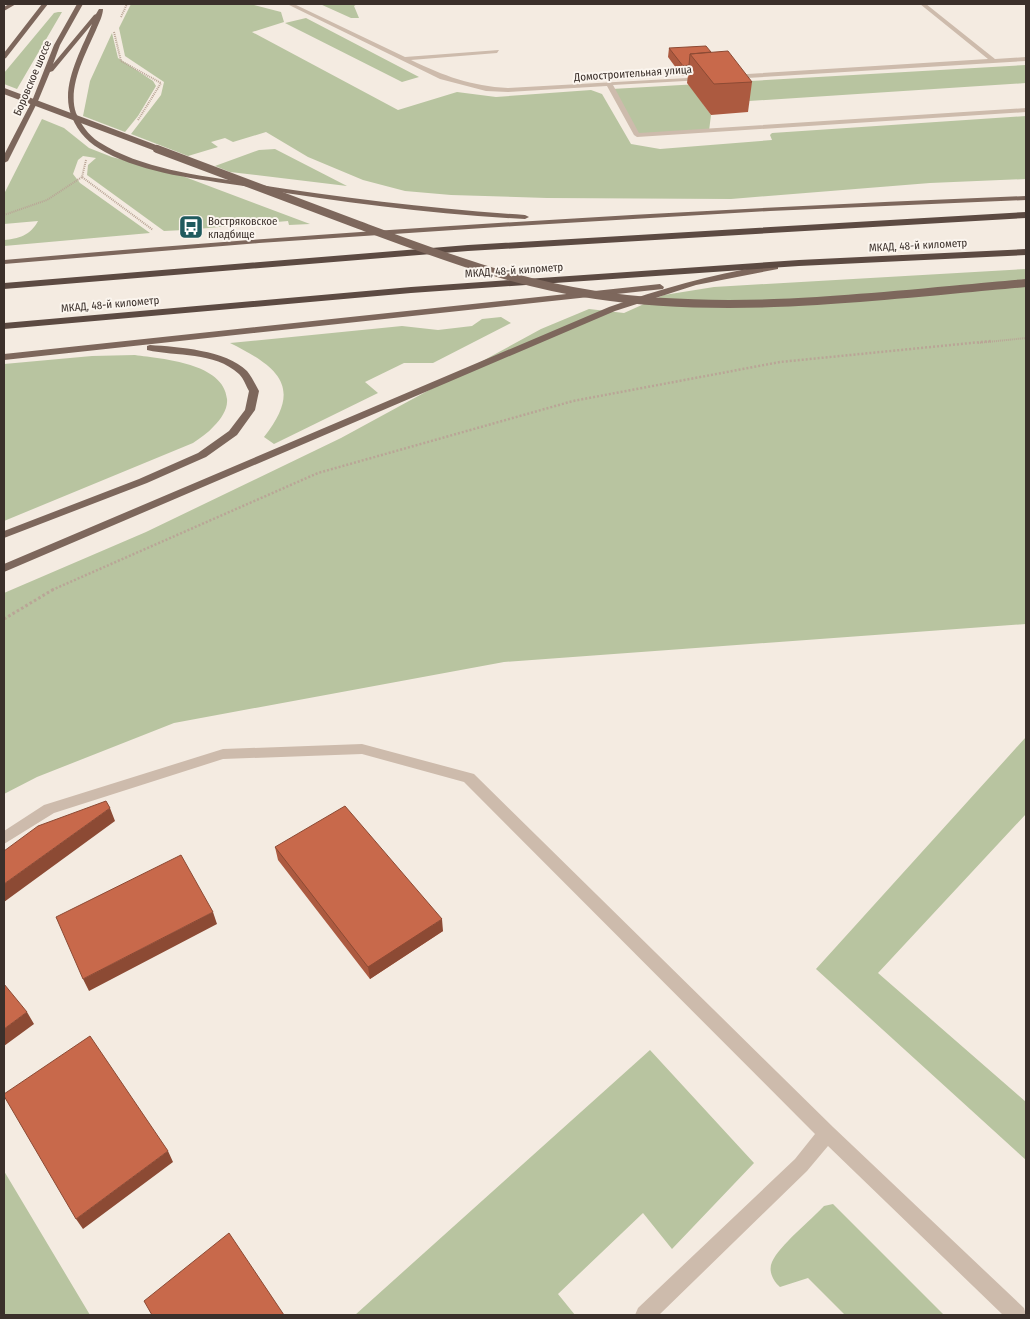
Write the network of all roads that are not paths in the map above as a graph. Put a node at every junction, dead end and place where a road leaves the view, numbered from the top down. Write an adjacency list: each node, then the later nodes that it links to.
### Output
1 (12, 4): 7 (main road)
2 (45, 4): 11 (main road, Боровское шоссе)
3 (80, 4): 16 (main road, Боровское шоссе)
4 (105, 4): 8 (main road)
5 (290, 4): 12 (street, Домостроительная улица)
6 (923, 4): 14 (street)
7 (4, 9)
8 (101, 10): 16 (main road); 25 (main road)
9 (497, 51): 12 (street)
10 (953, 55): 15 (street)
11 (4, 57)
12 (401, 59): 19 (street, Домостроительная улица)
13 (1026, 59): 14 (street)
14 (994, 61): 15 (street)
15 (962, 63): 17 (street)
16 (46, 76): 22 (main road, Боровское шоссе)
17 (723, 77)
18 (714, 78): 19 (street, Домостроительная улица)
19 (609, 84): 21 (street)
20 (4, 91): 30 (main road, bridge)
21 (1026, 110)
22 (4, 161)
23 (1026, 198): 25 (main road)
24 (1026, 215): 31 (highway, МКАД, 48-й километр)
25 (627, 217): 27 (main road)
26 (1026, 252): 28 (highway, МКАД, 48-й километр)
27 (4, 262)
28 (799, 263): 29 (main road); 32 (highway, МКАД, 48-й километр)
29 (690, 283): 33 (main road); 36 (main road)
30 (1026, 283)
31 (4, 286)
32 (4, 326)
33 (92, 348): 34 (main road); 35 (main road)
34 (4, 357)
35 (4, 535)
36 (4, 568)
37 (4, 838): 38 (street)
38 (827, 1133): 39 (street); 40 (street)
39 (644, 1315)
40 (1017, 1315)

